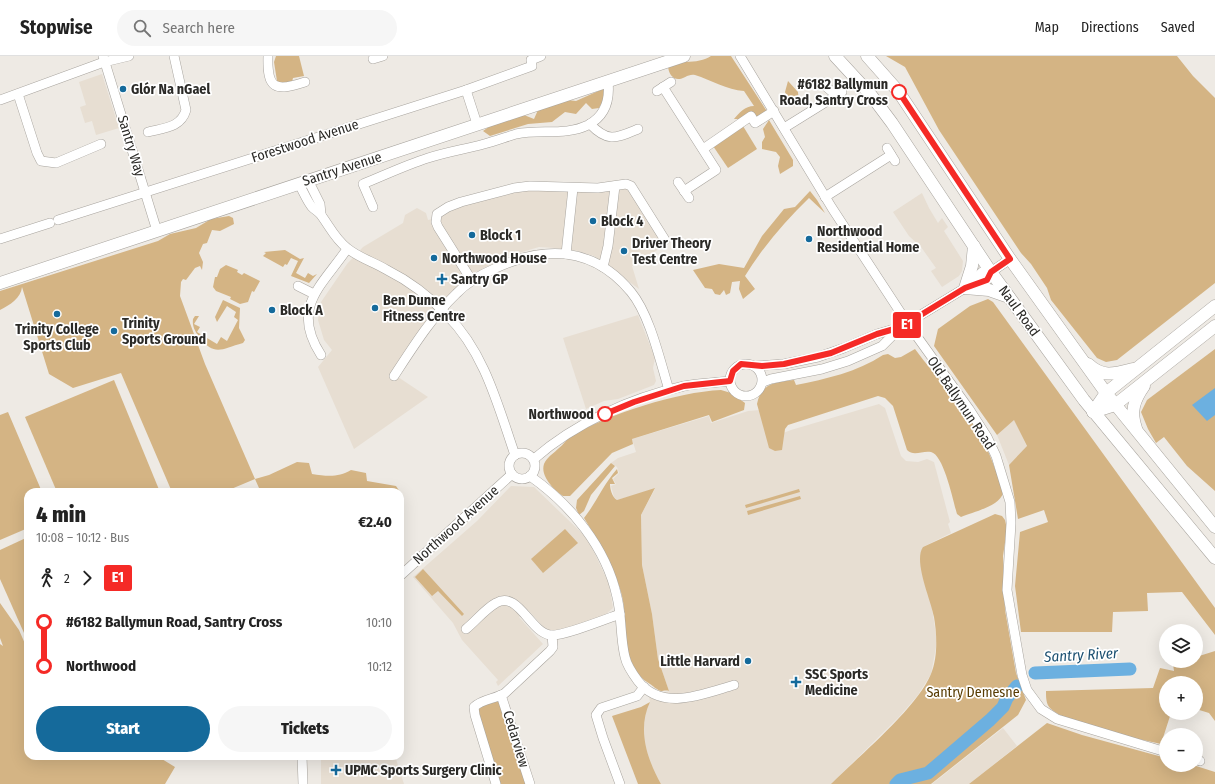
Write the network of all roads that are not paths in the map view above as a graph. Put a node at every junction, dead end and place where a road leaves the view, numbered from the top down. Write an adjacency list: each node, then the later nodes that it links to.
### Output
1 (129, 56): 10 (street)
2 (174, 56): 24 (street)
3 (268, 56): 12 (street)
4 (383, 56): 11 (street)
5 (541, 56): 16 (street, Forestwood Avenue)
6 (684, 56): 13 (main road, Santry Avenue)
7 (740, 56): 19 (street, Old Ballymun Road)
8 (835, 56): 38 (main road, Naul Road)
9 (867, 56): 41 (main road, Naul Road)
10 (103, 59): 17 (street); 32 (street, Santry Way)
11 (373, 59)
12 (304, 82)
13 (608, 82): 20 (main road, Santry Avenue); 21 (street)
14 (824, 85): 22 (street)
15 (664, 87): 26 (street)
16 (466, 90): 20 (street); 32 (street, Forestwood Avenue)
17 (18, 94): 18 (street); 25 (street)
18 (0, 100)
19 (774, 111): 22 (street, Old Ballymun Road); 26 (street)
20 (477, 124): 28 (main road, Santry Avenue)
21 (590, 124): 23 (street); 34 (street)
22 (784, 128): 33 (street, Old Ballymun Road)
23 (638, 129)
24 (148, 132)
25 (101, 144)
26 (703, 149): 29 (street)
27 (891, 155): 33 (street)
28 (303, 182): 35 (main road, Santry Avenue); 39 (street)
29 (678, 182)
30 (615, 186): 31 (street); 37 (street); 42 (street)
31 (573, 188): 40 (street); 44 (street)
32 (145, 192): 35 (street, Santry Way); 36 (street, Forestwood Avenue)
33 (825, 197): 52 (street, Old Ballymun Road)
34 (373, 208)
35 (157, 231): 45 (main road, Santry Avenue)
36 (0, 239)
37 (665, 240)
38 (974, 246): 43 (main road, Naul Road); 47 (main road)
39 (348, 249): 48 (street); 51 (street)
40 (566, 254): 42 (street); 44 (street)
41 (1010, 259): 43 (street); 55 (main road, Naul Road)
42 (603, 267): 62 (street)
43 (991, 272): 47 (street); 49 (main road, Naul Road)
44 (472, 280): 51 (street)
45 (0, 284)
46 (298, 286): 48 (street)
47 (965, 288): 49 (main road); 52 (street)
48 (314, 294): 54 (street)
49 (1009, 297): 65 (main road, Naul Road)
50 (1215, 306): 57 (main road)
51 (441, 309): 58 (street); 67 (street)
52 (905, 326): 56 (street); 61 (street); 80 (street, Old Ballymun Road)
53 (1215, 326): 59 (main road)
54 (321, 355)
55 (1081, 357): 57 (main road); 63 (main road, Naul Road)
56 (756, 366): 60 (street); 61 (street)
57 (1139, 367): 63 (main road)
58 (394, 376)
59 (1150, 377): 64 (main road); 66 (main road)
60 (730, 381): 61 (street); 62 (street)
61 (763, 382)
62 (669, 390): 68 (street)
63 (1106, 393): 64 (main road, Naul Road); 65 (main road)
64 (1115, 405): 65 (main road); 66 (main road, Naul Road)
65 (1093, 412): 72 (main road, Naul Road)
66 (1140, 437): 71 (main road, Naul Road)
67 (515, 455): 68 (street); 69 (street)
68 (534, 459): 70 (street)
69 (512, 474): 70 (street); 73 (street, Northwood Avenue)
70 (530, 476): 74 (street)
71 (1215, 527)
72 (1215, 558)
73 (404, 572)
74 (620, 614): 76 (street); 78 (street)
75 (466, 629): 76 (street)
76 (552, 636): 79 (street, Cedarview)
77 (734, 685): 78 (street)
78 (644, 687): 82 (street)
79 (501, 695): 84 (street, Cedarview); 85 (street, Cedarview)
80 (1159, 750)
81 (302, 760): 83 (street)
82 (618, 783)
83 (303, 784)
84 (496, 784)
85 (530, 784)

